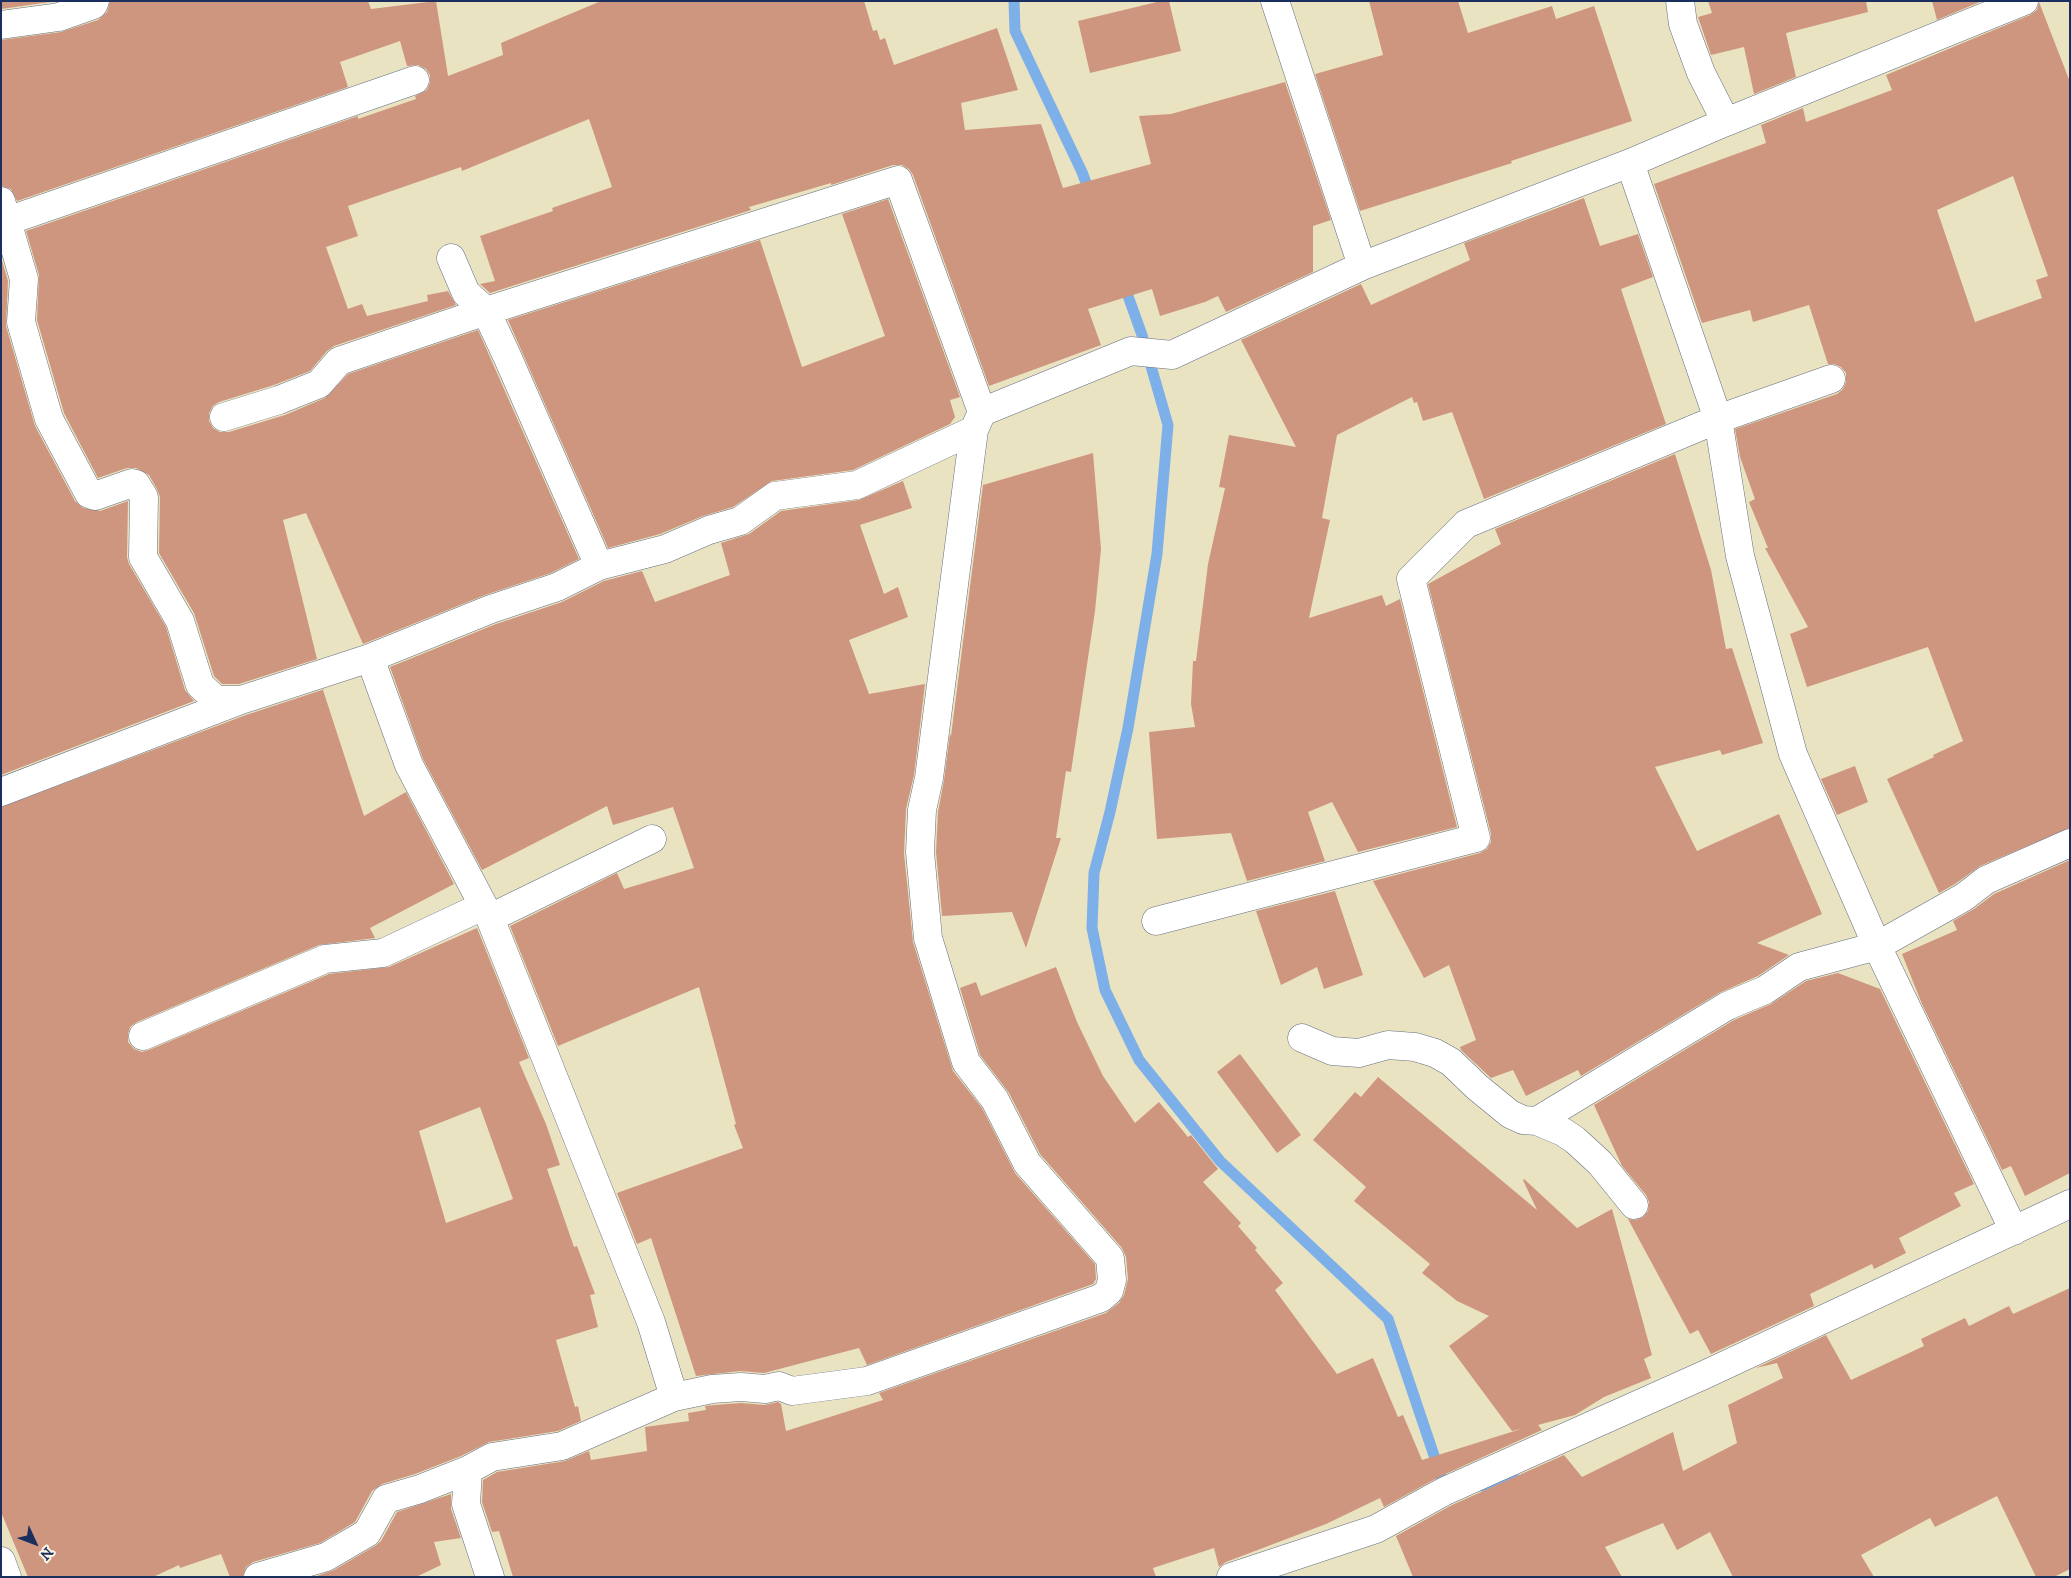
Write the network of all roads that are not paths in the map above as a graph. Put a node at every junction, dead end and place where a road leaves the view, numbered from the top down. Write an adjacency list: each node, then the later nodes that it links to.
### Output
1 (95, 1): 5 (street)
2 (1276, 1): 11 (street)
3 (1680, 1): 7 (street)
4 (2024, 1): 7 (street)
5 (1, 25)
6 (416, 80): 9 (street)
7 (1726, 122): 8 (street)
8 (1630, 163): 11 (street); 15 (street)
9 (4, 211): 19 (street)
10 (451, 258): 12 (street)
11 (1362, 266): 16 (street)
12 (486, 311): 14 (street); 16 (street); 17 (street)
13 (1831, 379): 15 (street)
14 (224, 417)
15 (1718, 419): 24 (street); 25 (street)
16 (978, 421): 17 (street); 32 (street)
17 (599, 566): 18 (street)
18 (370, 658): 19 (street); 23 (street)
19 (240, 700): 20 (street)
20 (1, 792)
21 (652, 839): 23 (street)
22 (2070, 844): 25 (street)
23 (486, 912): 26 (street); 32 (street)
24 (1156, 922)
25 (1877, 946): 28 (street); 31 (street)
26 (143, 1036)
27 (1302, 1038): 28 (street)
28 (1537, 1121): 30 (street)
29 (2070, 1204): 31 (street)
30 (1634, 1205)
31 (2014, 1231): 38 (street)
32 (674, 1397): 33 (street)
33 (468, 1470): 36 (street); 37 (street)
34 (1, 1561): 35 (street)
35 (7, 1577)
36 (258, 1577)
37 (490, 1577)
38 (1231, 1577)

